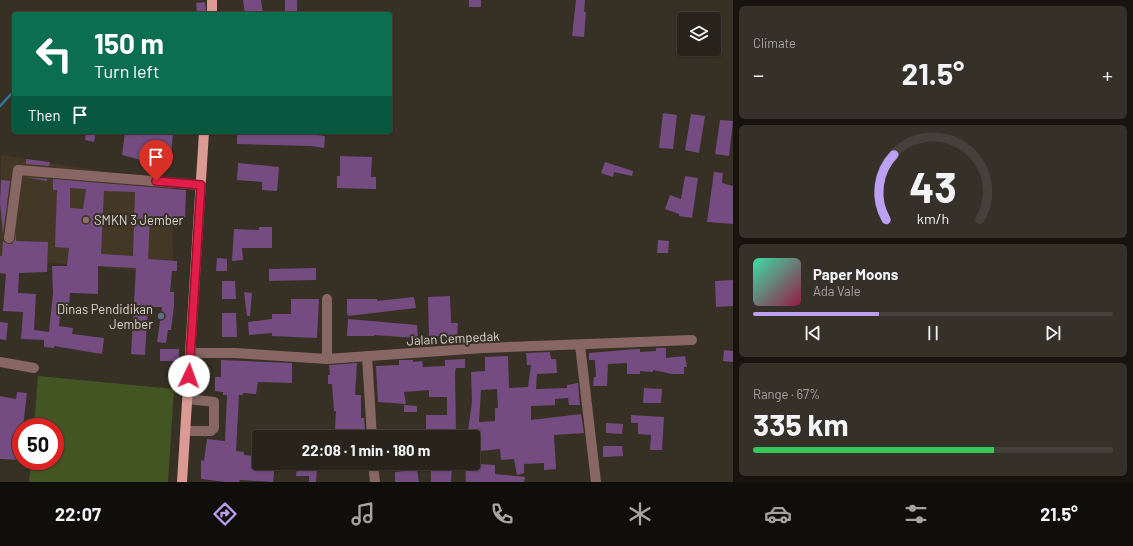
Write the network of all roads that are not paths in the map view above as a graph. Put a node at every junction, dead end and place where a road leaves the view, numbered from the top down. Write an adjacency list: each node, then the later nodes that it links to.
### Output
1 (212, 0): 2 (main road)
2 (212, 12)
3 (204, 134): 4 (main road)
4 (201, 185): 5 (street); 9 (main road)
5 (9, 238)
6 (327, 299): 11 (street)
7 (692, 340): 8 (street, Jalan Cempedak)
8 (580, 345): 10 (street, Jalan Cempedak); 20 (street)
9 (190, 353): 11 (street, Jalan Cempedak); 14 (main road)
10 (367, 356): 11 (street, Jalan Cempedak); 15 (street)
11 (327, 359)
12 (0, 362): 13 (street)
13 (34, 368)
14 (188, 398): 16 (main road); 16 (street)
15 (372, 430)
16 (186, 431): 18 (main road)
17 (374, 470): 19 (street)
18 (182, 482)
19 (375, 482)
20 (596, 482)

